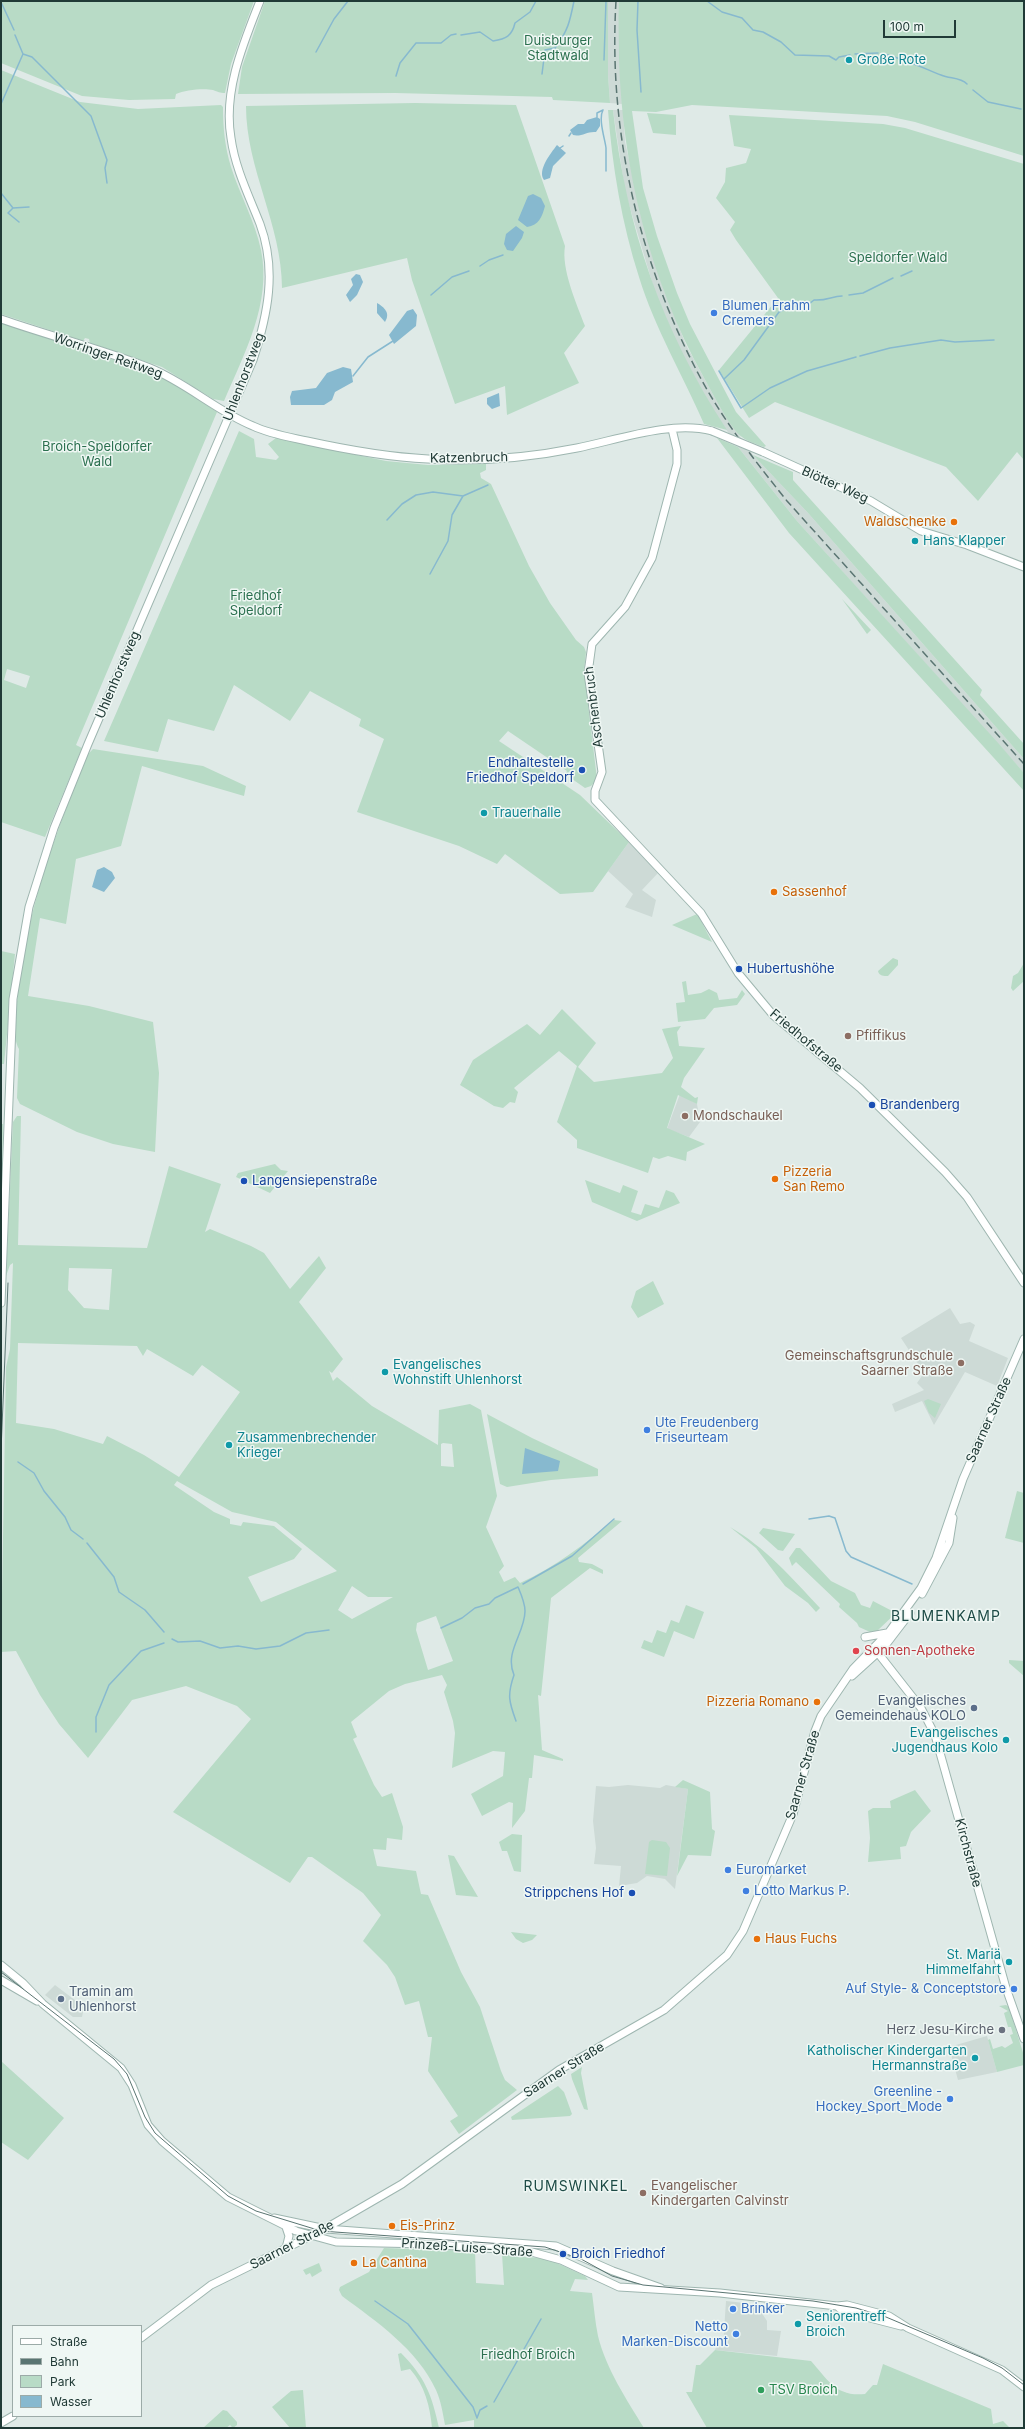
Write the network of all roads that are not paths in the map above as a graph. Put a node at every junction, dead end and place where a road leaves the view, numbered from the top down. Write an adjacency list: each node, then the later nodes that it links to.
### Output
1 (260, 1): 3 (main road, Uhlenhorstweg)
2 (1, 319): 3 (main road, Worringer Reitweg)
3 (230, 415): 4 (main road, Katzenbruch); 9 (main road, Uhlenhorstweg)
4 (672, 429): 5 (main road, Katzenbruch); 7 (main road, Aschenbruch)
5 (712, 430): 6 (main road, Blötter Weg, bridge)
6 (1024, 567)
7 (594, 794): 8 (main road, Friedhofstraße)
8 (1024, 1283)
9 (1, 1303)
10 (1024, 1339): 11 (main road, Saarner Straße)
11 (956, 1502): 12 (main road, Saarner Straße); 14 (main road, Saarner Straße)
12 (889, 1632): 13 (main road); 14 (main road, Saarner Straße)
13 (865, 1637)
14 (875, 1652): 19 (main road, Kirchstraße); 22 (main road, Saarner Straße)
15 (1, 1965): 16 (main road)
16 (11, 1973): 17 (main road); 18 (main road)
17 (1, 1980): 18 (main road)
18 (43, 2004): 20 (main road)
19 (1024, 2039)
20 (264, 2215): 21 (main road, Prinzeß-Luise-Straße); 22 (main road, Prinzeß-Luise-Straße)
21 (286, 2227): 23 (main road, Prinzeß-Luise-Straße); 24 (main road)
22 (326, 2229): 23 (main road, Saarner Straße); 25 (main road, Prinzeß-Luise-Straße)
23 (311, 2236): 24 (main road, Saarner Straße); 25 (main road, Prinzeß-Luise-Straße)
24 (286, 2248): 26 (main road, Saarner Straße)
25 (664, 2289): 27 (main road, Prinzeß-Luise-Straße)
26 (142, 2337)
27 (1024, 2387)
28 (12, 2417): 29 (main road)
29 (1, 2424)

